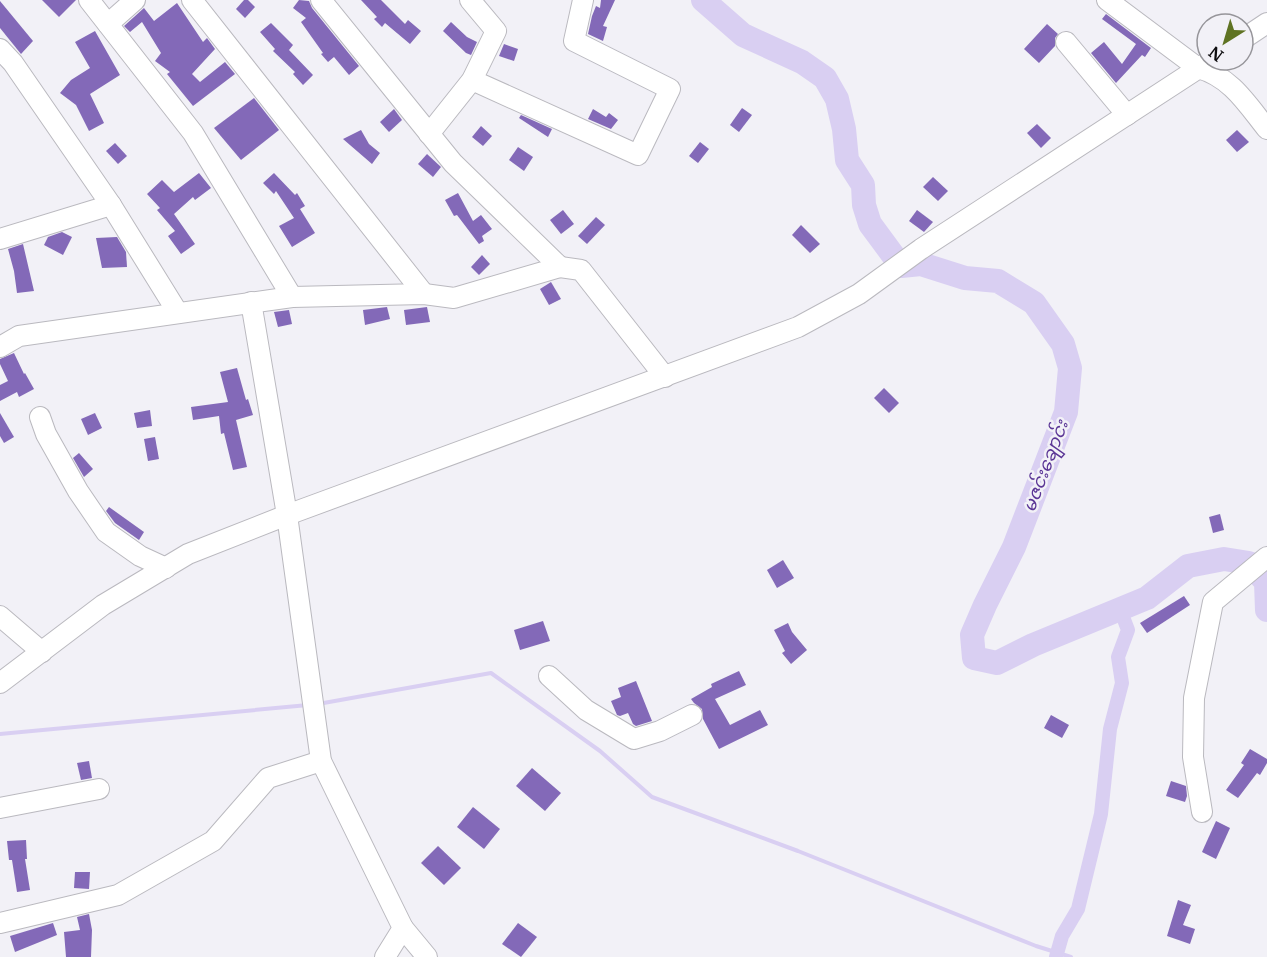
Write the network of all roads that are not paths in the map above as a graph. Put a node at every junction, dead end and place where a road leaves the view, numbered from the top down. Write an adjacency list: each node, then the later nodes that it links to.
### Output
1 (88, 0): 8 (street)
2 (135, 0): 8 (street)
3 (192, 0): 21 (street)
4 (321, 0): 17 (street)
5 (583, 0): 14 (street)
6 (1107, 0): 11 (street)
7 (479, 4): 14 (street)
8 (108, 24): 22 (street)
9 (1066, 42): 15 (street)
10 (0, 49): 18 (street)
11 (1195, 57)
12 (1195, 71): 15 (street)
13 (1212, 72): 16 (street)
14 (472, 80): 17 (street)
15 (1127, 115): 26 (street)
16 (1267, 129)
17 (429, 134): 20 (street)
18 (111, 205): 19 (street); 24 (street)
19 (0, 239)
20 (560, 267): 21 (street); 26 (street)
21 (424, 294): 22 (street)
22 (292, 297): 23 (street)
23 (251, 302): 24 (street); 28 (street)
24 (178, 313): 25 (street)
25 (0, 347)
26 (665, 377): 28 (street)
27 (40, 417): 30 (street)
28 (287, 515): 30 (street); 36 (street)
29 (1267, 557): 39 (street)
30 (166, 568): 32 (street)
31 (0, 616): 32 (street)
32 (42, 652): 34 (street)
33 (549, 676): 35 (street)
34 (0, 683)
35 (692, 715)
36 (321, 761): 40 (street); 41 (street)
37 (99, 789): 38 (street)
38 (0, 808)
39 (1202, 812)
40 (0, 923)
41 (403, 928): 42 (street); 43 (street)
42 (385, 957)
43 (427, 957)

